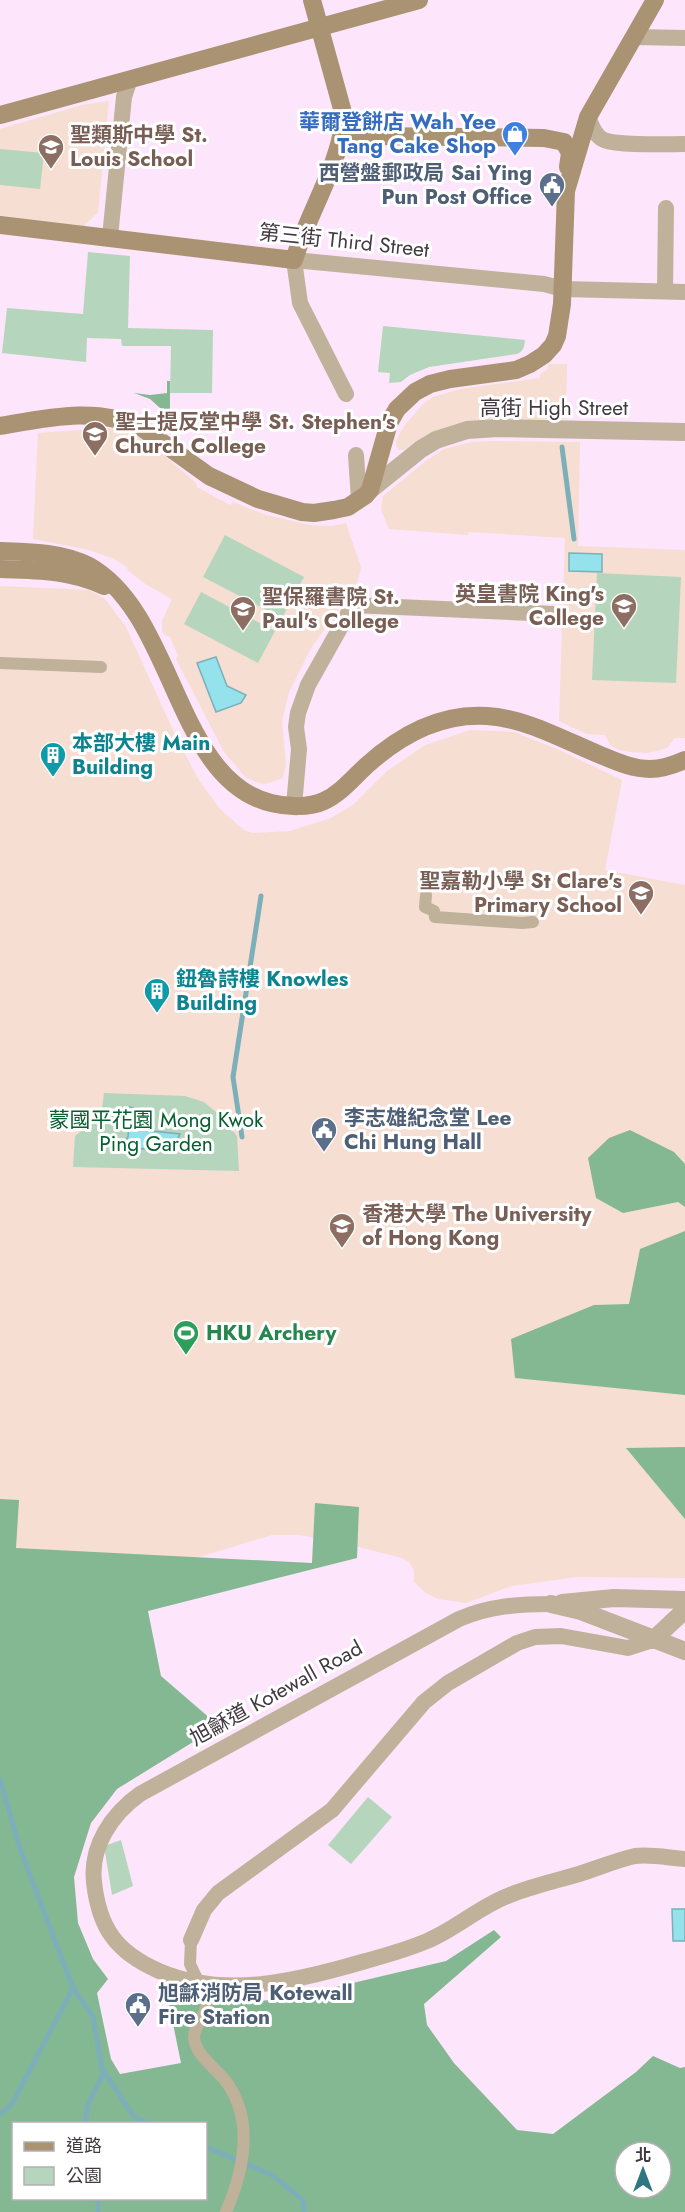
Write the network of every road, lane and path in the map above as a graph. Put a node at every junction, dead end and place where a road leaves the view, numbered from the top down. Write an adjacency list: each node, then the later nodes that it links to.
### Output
1 (312, 0): 4 (main road)
2 (419, 0): 4 (main road)
3 (655, 0): 5 (main road)
4 (319, 27): 7 (main road); 9 (main road)
5 (634, 37): 6 (street); 10 (main road)
6 (685, 38)
7 (130, 79): 8 (main road); 16 (street)
8 (0, 115)
9 (344, 116): 11 (main road); 17 (main road)
10 (588, 117): 11 (main road); 12 (street); 13 (main road)
11 (543, 138): 13 (main road)
12 (685, 144)
13 (566, 191): 18 (main road)
14 (666, 208): 19 (street)
15 (0, 225): 16 (main road, 第三街 Third Street)
16 (110, 237): 17 (main road, 第三街 Third Street)
17 (294, 260): 18 (street, 第三街 Third Street); 21 (street)
18 (563, 289): 19 (street, 第三街 Third Street); 25 (main road)
19 (665, 291): 20 (street, 第三街 Third Street)
20 (685, 292)
21 (346, 394)
22 (0, 426): 25 (main road)
23 (685, 432): 25 (street, 高街 High Street)
24 (356, 455): 25 (street)
25 (365, 495)
26 (0, 550): 28 (main road)
27 (0, 569): 28 (main road)
28 (122, 594): 33 (main road)
29 (554, 614): 33 (street)
30 (0, 663): 31 (street)
31 (101, 668)
32 (685, 760): 33 (main road)
33 (294, 806)
34 (426, 895): 35 (street)
35 (532, 922)
36 (642, 1598): 37 (street, 旭龢道 Kotewall Road); 38 (street, 旭龢道 Kotewall Road); 40 (street)
37 (685, 1600)
38 (551, 1604): 40 (street); 43 (street, 旭龢道 Kotewall Road)
39 (685, 1610): 41 (street)
40 (610, 1623): 41 (street)
41 (653, 1640): 42 (street); 44 (street)
42 (685, 1651)
43 (685, 1859)
44 (191, 1940): 45 (street, bridge)
45 (226, 2212)

